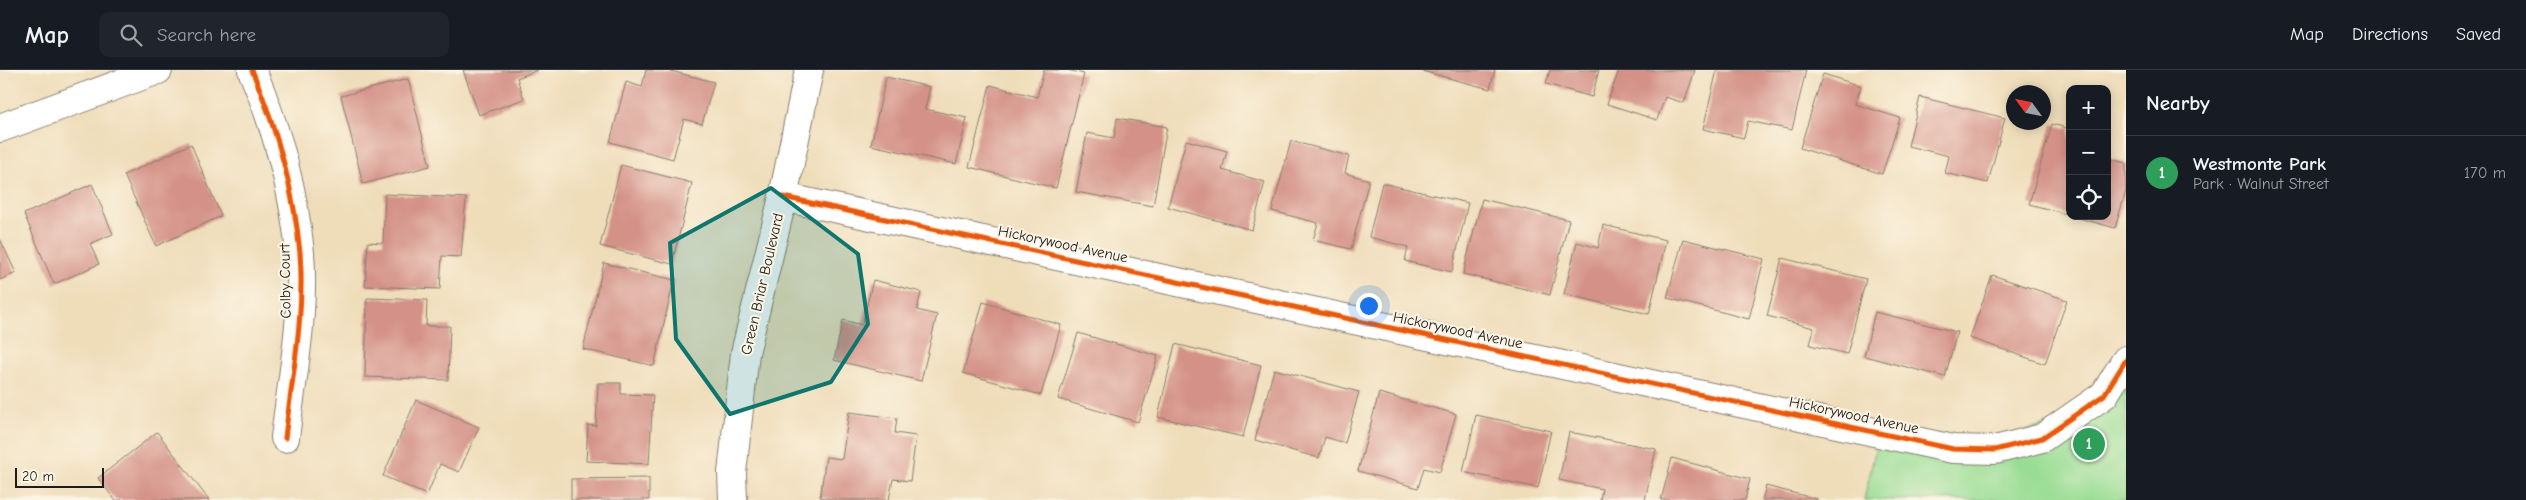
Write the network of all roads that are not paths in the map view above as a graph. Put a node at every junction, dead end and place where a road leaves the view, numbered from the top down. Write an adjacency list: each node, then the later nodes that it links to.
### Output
1 (158, 70): 4 (street)
2 (252, 70): 7 (street, Colby Court)
3 (809, 70): 5 (street, Green Briar Boulevard)
4 (0, 128)
5 (783, 197): 6 (street, Hickorywood Avenue); 8 (street, Green Briar Boulevard)
6 (2126, 360)
7 (285, 438)
8 (733, 500)

